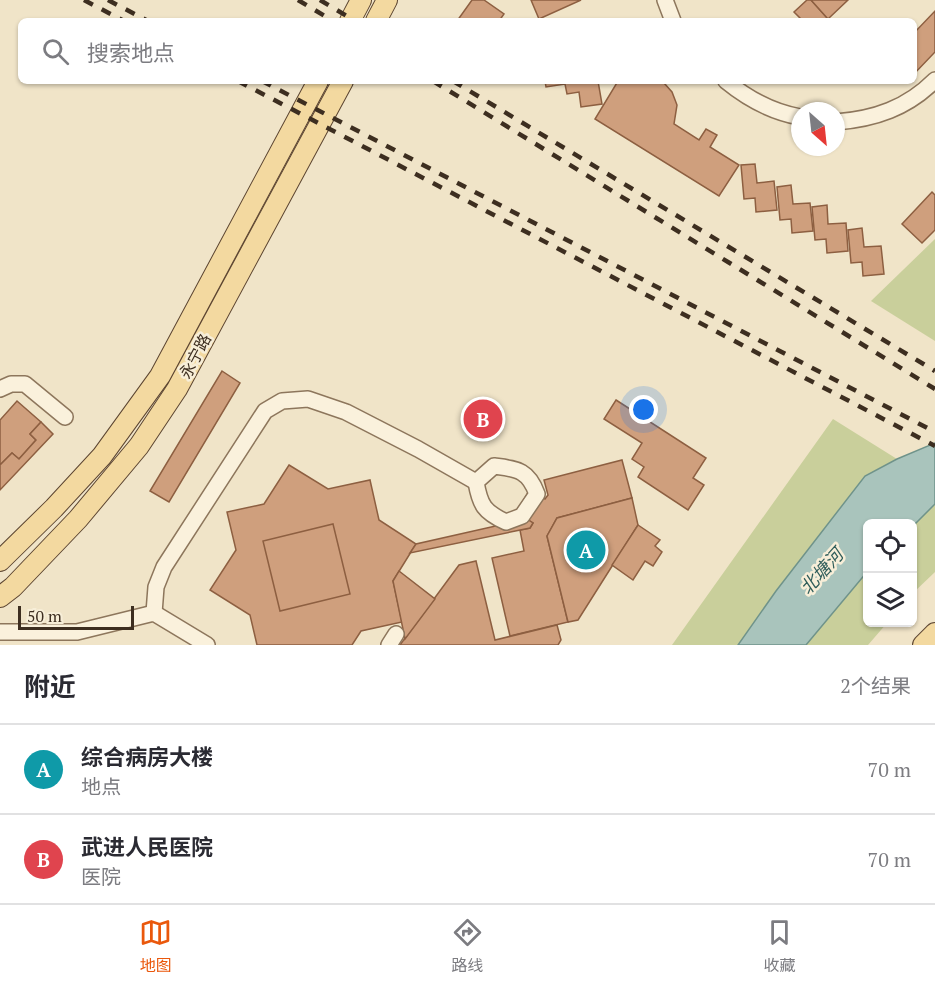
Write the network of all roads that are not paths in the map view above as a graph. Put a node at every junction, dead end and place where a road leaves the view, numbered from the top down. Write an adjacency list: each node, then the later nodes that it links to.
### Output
1 (362, 0): 4 (main road)
2 (387, 0): 5 (main road)
3 (665, 0): 6 (lane)
4 (352, 18)
5 (378, 18)
6 (672, 18)
7 (935, 80): 12 (lane)
8 (316, 84): 16 (main road, 永宁路)
9 (342, 84): 17 (main road, 永宁路)
10 (730, 84): 11 (lane)
11 (791, 116)
12 (845, 120)
13 (0, 389): 14 (lane)
14 (65, 417)
15 (476, 482): 18 (lane)
16 (0, 561)
17 (0, 597)
18 (154, 613): 19 (lane); 21 (lane)
19 (0, 632)
20 (935, 633): 22 (main road)
21 (207, 645)
22 (924, 645)

